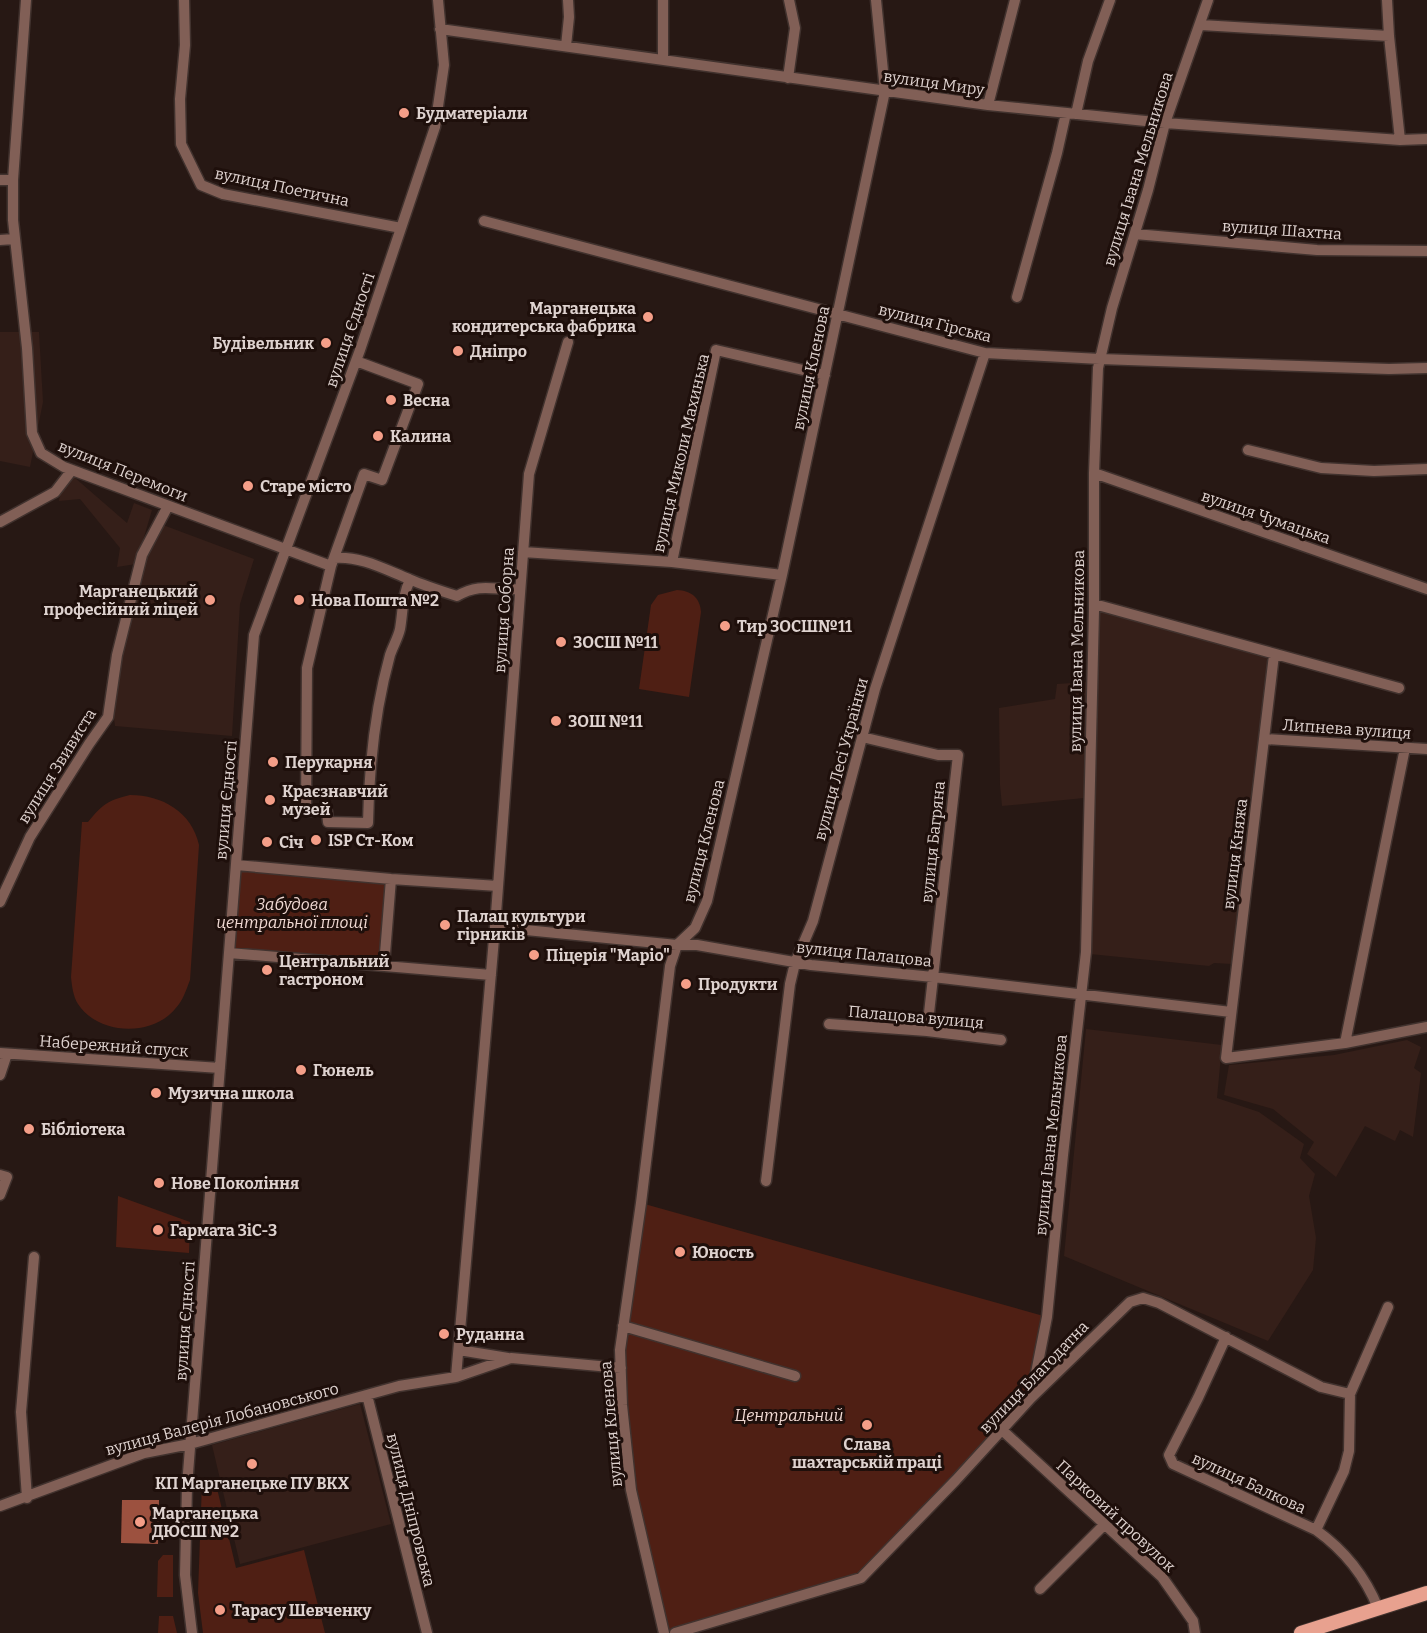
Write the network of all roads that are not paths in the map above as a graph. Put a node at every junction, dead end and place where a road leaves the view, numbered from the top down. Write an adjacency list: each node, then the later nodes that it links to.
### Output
1 (26, 0): 25 (street, вулиця Перемоги)
2 (184, 0): 27 (street, вулиця Поетична)
3 (438, 0): 13 (street, вулиця Єдності)
4 (568, 0): 15 (street)
5 (663, 0): 16 (street)
6 (789, 0): 17 (street)
7 (876, 0): 18 (street, вулиця Кленова)
8 (1015, 0): 19 (street)
9 (1110, 0): 20 (street)
10 (1208, 0): 12 (street, вулиця Івана Мельникова)
11 (1387, 0): 14 (street)
12 (1201, 25): 14 (street); 21 (street, вулиця Івана Мельникова)
13 (440, 29): 15 (street, вулиця Миру); 27 (street, вулиця Єдності)
14 (1389, 36): 23 (street)
15 (566, 46): 16 (street, вулиця Миру)
16 (663, 59): 17 (street, вулиця Миру)
17 (788, 78): 18 (street, вулиця Миру)
18 (885, 91): 19 (street, вулиця Миру); 33 (street, вулиця Кленова)
19 (988, 105): 20 (street, вулиця Миру)
20 (1071, 114): 21 (street, вулиця Миру); 32 (street)
21 (1165, 123): 23 (street, вулиця Миру); 28 (street, вулиця Івана Мельникова)
22 (1427, 139): 23 (street, вулиця Миру)
23 (1400, 140)
24 (0, 180): 25 (street)
25 (13, 180): 29 (street, вулиця Перемоги)
26 (484, 221): 33 (street, вулиця Гірська)
27 (401, 228): 37 (street, вулиця Єдності)
28 (1135, 234): 31 (street, вулиця Шахтна); 36 (street, вулиця Івана Мельникова)
29 (14, 239): 30 (street); 42 (street, вулиця Перемоги)
30 (0, 240)
31 (1427, 250)
32 (1017, 297)
33 (838, 314): 35 (street, вулиця Гірська); 39 (street, вулиця Кленова)
34 (568, 342): 47 (street, вулиця Соборна)
35 (985, 353): 36 (street, вулиця Гірська); 57 (street, вулиця Лесі Українки)
36 (1100, 359): 38 (street, вулиця Гірська); 43 (street, вулиця Івана Мельникова)
37 (356, 361): 46 (street, вулиця Єдності); 48 (street)
38 (1427, 368)
39 (825, 375): 49 (street, вулиця Миколи Махинька); 50 (street, вулиця Кленова)
40 (1248, 450): 41 (street)
41 (1427, 469)
42 (72, 470): 44 (street, вулиця Перемоги); 45 (street)
43 (1094, 472): 53 (street, вулиця Чумацька); 54 (street, вулиця Івана Мельникова)
44 (168, 506): 46 (street, вулиця Перемоги); 64 (street, вулиця Звивиста)
45 (0, 522)
46 (286, 549): 48 (street, вулиця Перемоги); 61 (street, вулиця Єдності)
47 (523, 552): 49 (street); 52 (street, вулиця Соборна)
48 (332, 562): 51 (street, вулиця Перемоги); 51 (street)
49 (672, 562): 50 (street)
50 (782, 575): 66 (street, вулиця Кленова)
51 (410, 580): 52 (street, вулиця Перемоги)
52 (520, 589): 63 (street, вулиця Соборна)
53 (1427, 589)
54 (1094, 604): 55 (street); 72 (street, вулиця Івана Мельникова)
55 (1275, 655): 56 (street); 58 (street, вулиця Княжа)
56 (1399, 688)
57 (862, 737): 68 (street, вулиця Лесі Українки); 71 (street, вулиця Багряна)
58 (1265, 739): 59 (street, Липнева вулиця); 73 (street, вулиця Княжа)
59 (1405, 748): 60 (street, Липнева вулиця); 78 (street)
60 (1427, 749)
61 (236, 865): 62 (street); 67 (street, вулиця Єдності)
62 (391, 879): 63 (street); 69 (street)
63 (498, 886): 65 (street, вулиця Соборна)
64 (0, 902)
65 (495, 927): 66 (street, вулиця Палацова); 70 (street, вулиця Соборна)
66 (677, 945): 68 (street, вулиця Палацова); 87 (street, вулиця Кленова)
67 (229, 953): 69 (street); 80 (street, вулиця Єдності)
68 (795, 963): 71 (street, вулиця Палацова); 83 (street, вулиця Лесі Українки)
69 (384, 966): 70 (street)
70 (491, 975): 89 (street, вулиця Соборна)
71 (933, 976): 72 (street, вулиця Палацова); 76 (street, вулиця Багряна)
72 (1080, 994): 73 (street, вулиця Палацова); 96 (street, вулиця Івана Мельникова)
73 (1231, 1012): 78 (street, вулиця Княжа)
74 (829, 1024): 76 (street, Палацова вулиця)
75 (1427, 1027): 78 (street)
76 (927, 1031): 77 (street, Палацова вулиця)
77 (1001, 1040)
78 (1346, 1043)
79 (3, 1053): 80 (street, Набережний спуск); 81 (street)
80 (220, 1068): 98 (street, вулиця Єдності)
81 (0, 1075)
82 (0, 1175): 84 (street)
83 (766, 1181)
84 (0, 1195)
85 (34, 1257): 99 (street)
86 (1388, 1307): 94 (street)
87 (623, 1326): 91 (street, вулиця Кленова); 92 (street)
88 (1226, 1337): 94 (street, вулиця Благодатна); 96 (street, вулиця Благодатна); 102 (street, вулиця Балкова)
89 (459, 1350): 90 (street); 93 (street, вулиця Соборна)
90 (511, 1358): 91 (street); 93 (street, вулиця Валерія Лобановського)
91 (621, 1368): 108 (street, вулиця Кленова)
92 (795, 1376)
93 (456, 1377): 95 (street, вулиця Валерія Лобановського)
94 (1350, 1394): 102 (street)
95 (367, 1395): 98 (street, вулиця Валерія Лобановського); 107 (street, вулиця Дніпровська)
96 (1031, 1398): 97 (street, вулиця Благодатна)
97 (1002, 1430): 101 (street, Парковий провулок); 109 (street, вулиця Благодатна)
98 (190, 1444): 99 (street, вулиця Валерія Лобановського); 106 (street, вулиця Єдності)
99 (27, 1498): 100 (street, вулиця Валерія Лобановського)
100 (0, 1506)
101 (1104, 1525): 103 (street); 110 (street, Парковий провулок)
102 (1316, 1530): 105 (street, вулиця Балкова)
103 (1041, 1589)
104 (1427, 1593): 105 (main road)
105 (1378, 1608): 111 (main road)
106 (192, 1633)
107 (427, 1633)
108 (664, 1633)
109 (675, 1633)
110 (1195, 1633)
111 (1301, 1633)

